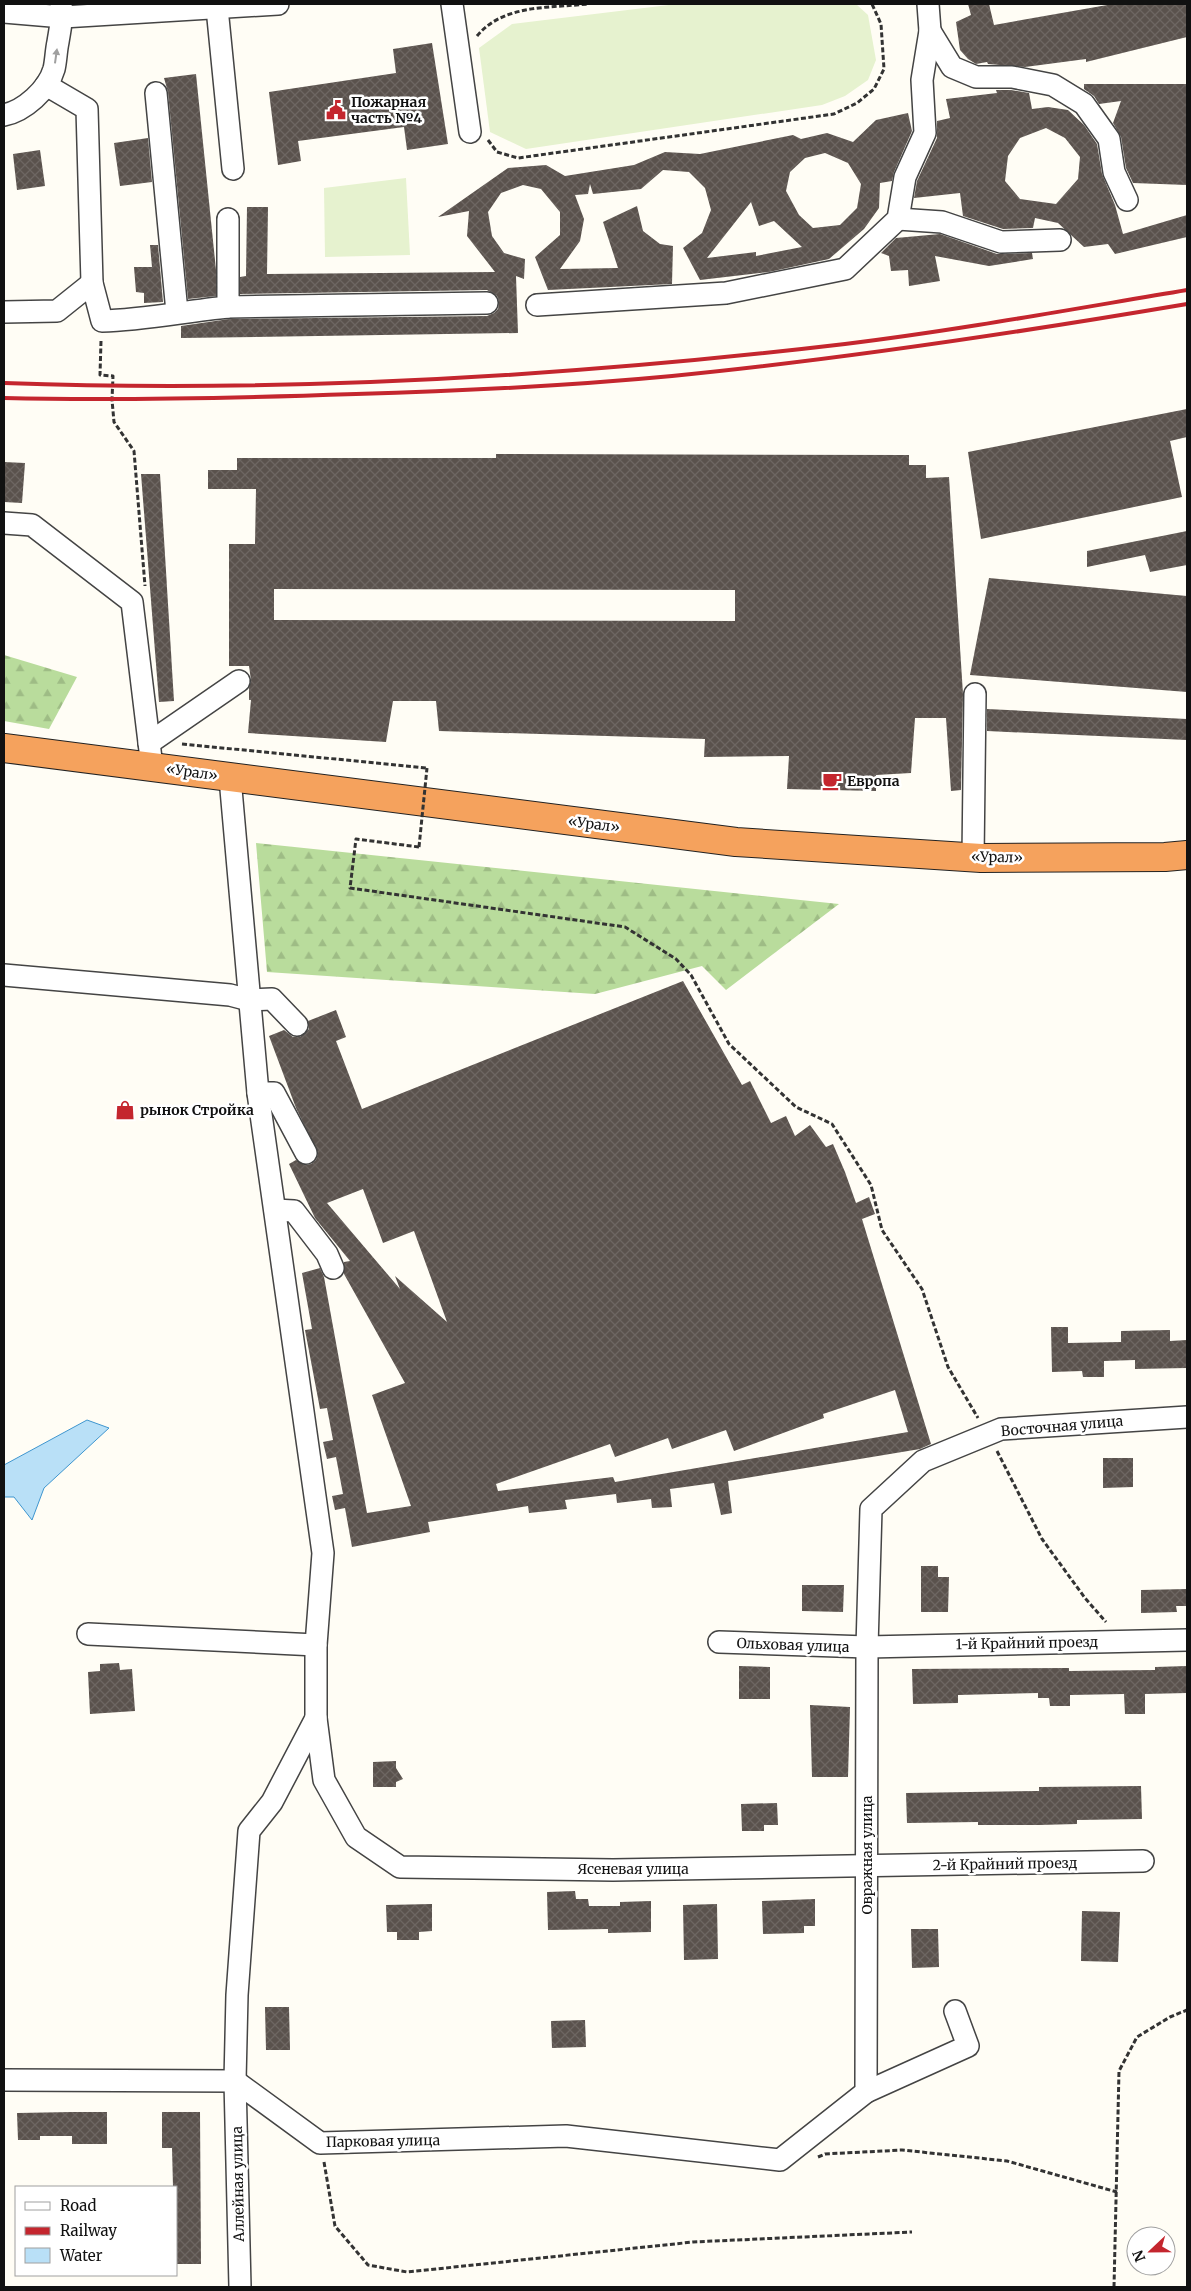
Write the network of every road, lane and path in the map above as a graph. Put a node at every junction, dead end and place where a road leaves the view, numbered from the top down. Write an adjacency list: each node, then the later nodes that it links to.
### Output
1 (278, 4): 6 (street)
2 (452, 4): 14 (street)
3 (588, 4): 10 (path)
4 (872, 4): 14 (path)
5 (928, 4): 9 (street)
6 (226, 6): 7 (street); 15 (street)
7 (62, 11): 8 (street); 11 (street, one-way to 7)
8 (4, 12)
9 (930, 31): 16 (street); 18 (street)
10 (475, 39)
11 (46, 85): 13 (street); 20 (street)
12 (156, 93): 25 (street)
13 (4, 115)
14 (479, 135)
15 (233, 169)
16 (1127, 200)
17 (228, 219): 23 (street)
18 (898, 219): 19 (street); 22 (street)
19 (1060, 240)
20 (92, 283): 24 (street); 26 (street)
21 (486, 303): 23 (street)
22 (536, 305)
23 (228, 307): 25 (street)
24 (4, 312)
25 (177, 312): 26 (street)
26 (102, 321): 28 (path)
27 (4, 523): 32 (street)
28 (145, 589)
29 (239, 681): 32 (street)
30 (974, 694): 35 (street)
31 (4, 748): 32 (highway, «Урал»)
32 (153, 749): 33 (highway, «Урал»); 44 (path, bridge)
33 (230, 778): 35 (highway, «Урал»); 37 (street)
34 (1187, 855): 35 (highway, «Урал»)
35 (973, 858)
36 (4, 975): 37 (street)
37 (250, 1000): 38 (street); 39 (street)
38 (297, 1025)
39 (258, 1093): 40 (street); 41 (street)
40 (306, 1153)
41 (275, 1210): 42 (street); 50 (street)
42 (333, 1268)
43 (1187, 1418): 44 (street, Восточная улица)
44 (988, 1434): 45 (street, Восточная улица); 48 (path)
45 (871, 1508): 51 (street, Овражная улица)
46 (88, 1634): 50 (street)
47 (1187, 1640): 48 (street, 1-й Крайний проезд)
48 (1123, 1641): 51 (street, 1-й Крайний проезд)
49 (719, 1642): 51 (street, Ольховая улица)
50 (316, 1645): 52 (street)
51 (867, 1647): 54 (street, Овражная улица)
52 (316, 1718): 54 (street, Ясеневая улица); 58 (street, Аллейная улица)
53 (1143, 1861): 54 (street, 2-й Крайний проезд)
54 (867, 1866): 59 (street, Овражная улица)
55 (955, 2010): 59 (street)
56 (1187, 2010): 62 (path)
57 (4, 2080): 58 (street)
58 (235, 2081): 60 (street, Парковая улица); 64 (street, Аллейная улица)
59 (866, 2092): 61 (street)
60 (320, 2143): 61 (street, Парковая улица); 63 (path)
61 (780, 2160): 62 (path)
62 (1117, 2192): 65 (path)
63 (912, 2232)
64 (240, 2287)
65 (1114, 2287)

